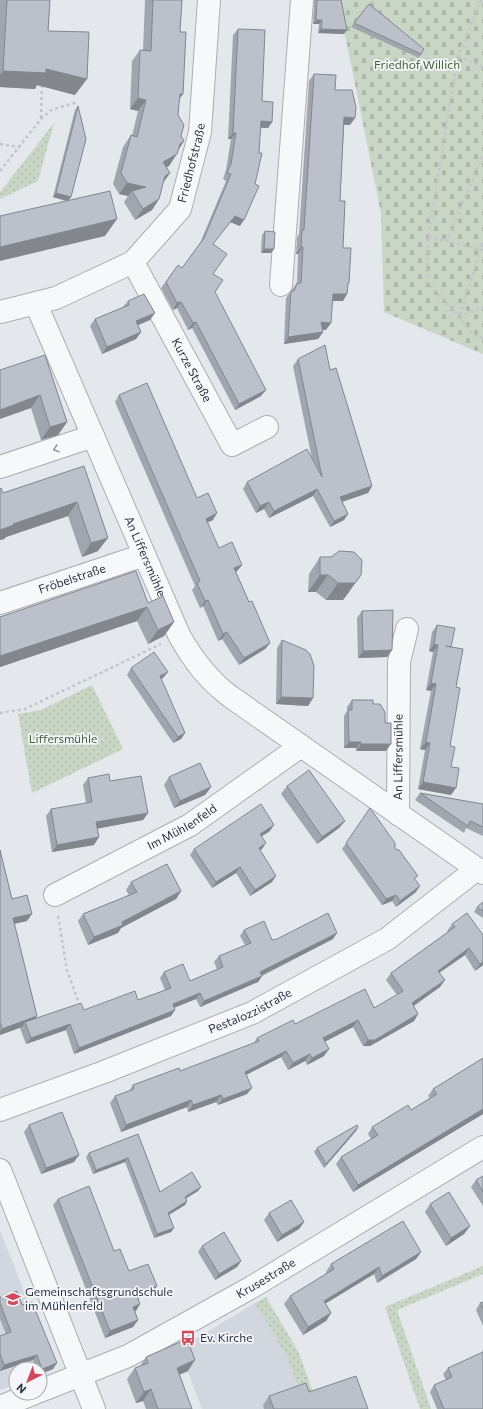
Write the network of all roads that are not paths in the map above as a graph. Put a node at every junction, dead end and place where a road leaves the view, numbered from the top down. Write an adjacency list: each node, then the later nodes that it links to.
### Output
1 (209, 0): 3 (street, Friedhofstraße)
2 (302, 0): 4 (street)
3 (133, 262): 5 (street, Friedhofstraße); 7 (street, Kurze Straße)
4 (281, 285)
5 (36, 304): 6 (street, Friedhofstraße); 8 (street, An Liffersmühle)
6 (0, 312)
7 (267, 427)
8 (93, 436): 9 (street, one-way to 9); 10 (street, An Liffersmühle)
9 (0, 467)
10 (144, 555): 11 (street, Fröbelstraße); 13 (street, An Liffersmühle)
11 (0, 603)
12 (407, 629): 14 (street, An Liffersmühle)
13 (301, 746): 14 (street, An Liffersmühle); 16 (street, Im Mühlenfeld)
14 (398, 814): 15 (street, An Liffersmühle)
15 (480, 871): 17 (street, Pestalozzistraße)
16 (55, 895)
17 (0, 1110)
18 (483, 1147): 20 (street, Krusestraße)
19 (0, 1170): 20 (street)
20 (81, 1375): 21 (street, Krusestraße); 24 (street)
21 (48, 1388)
22 (15, 1401): 23 (street)
23 (0, 1407)
24 (94, 1409)

